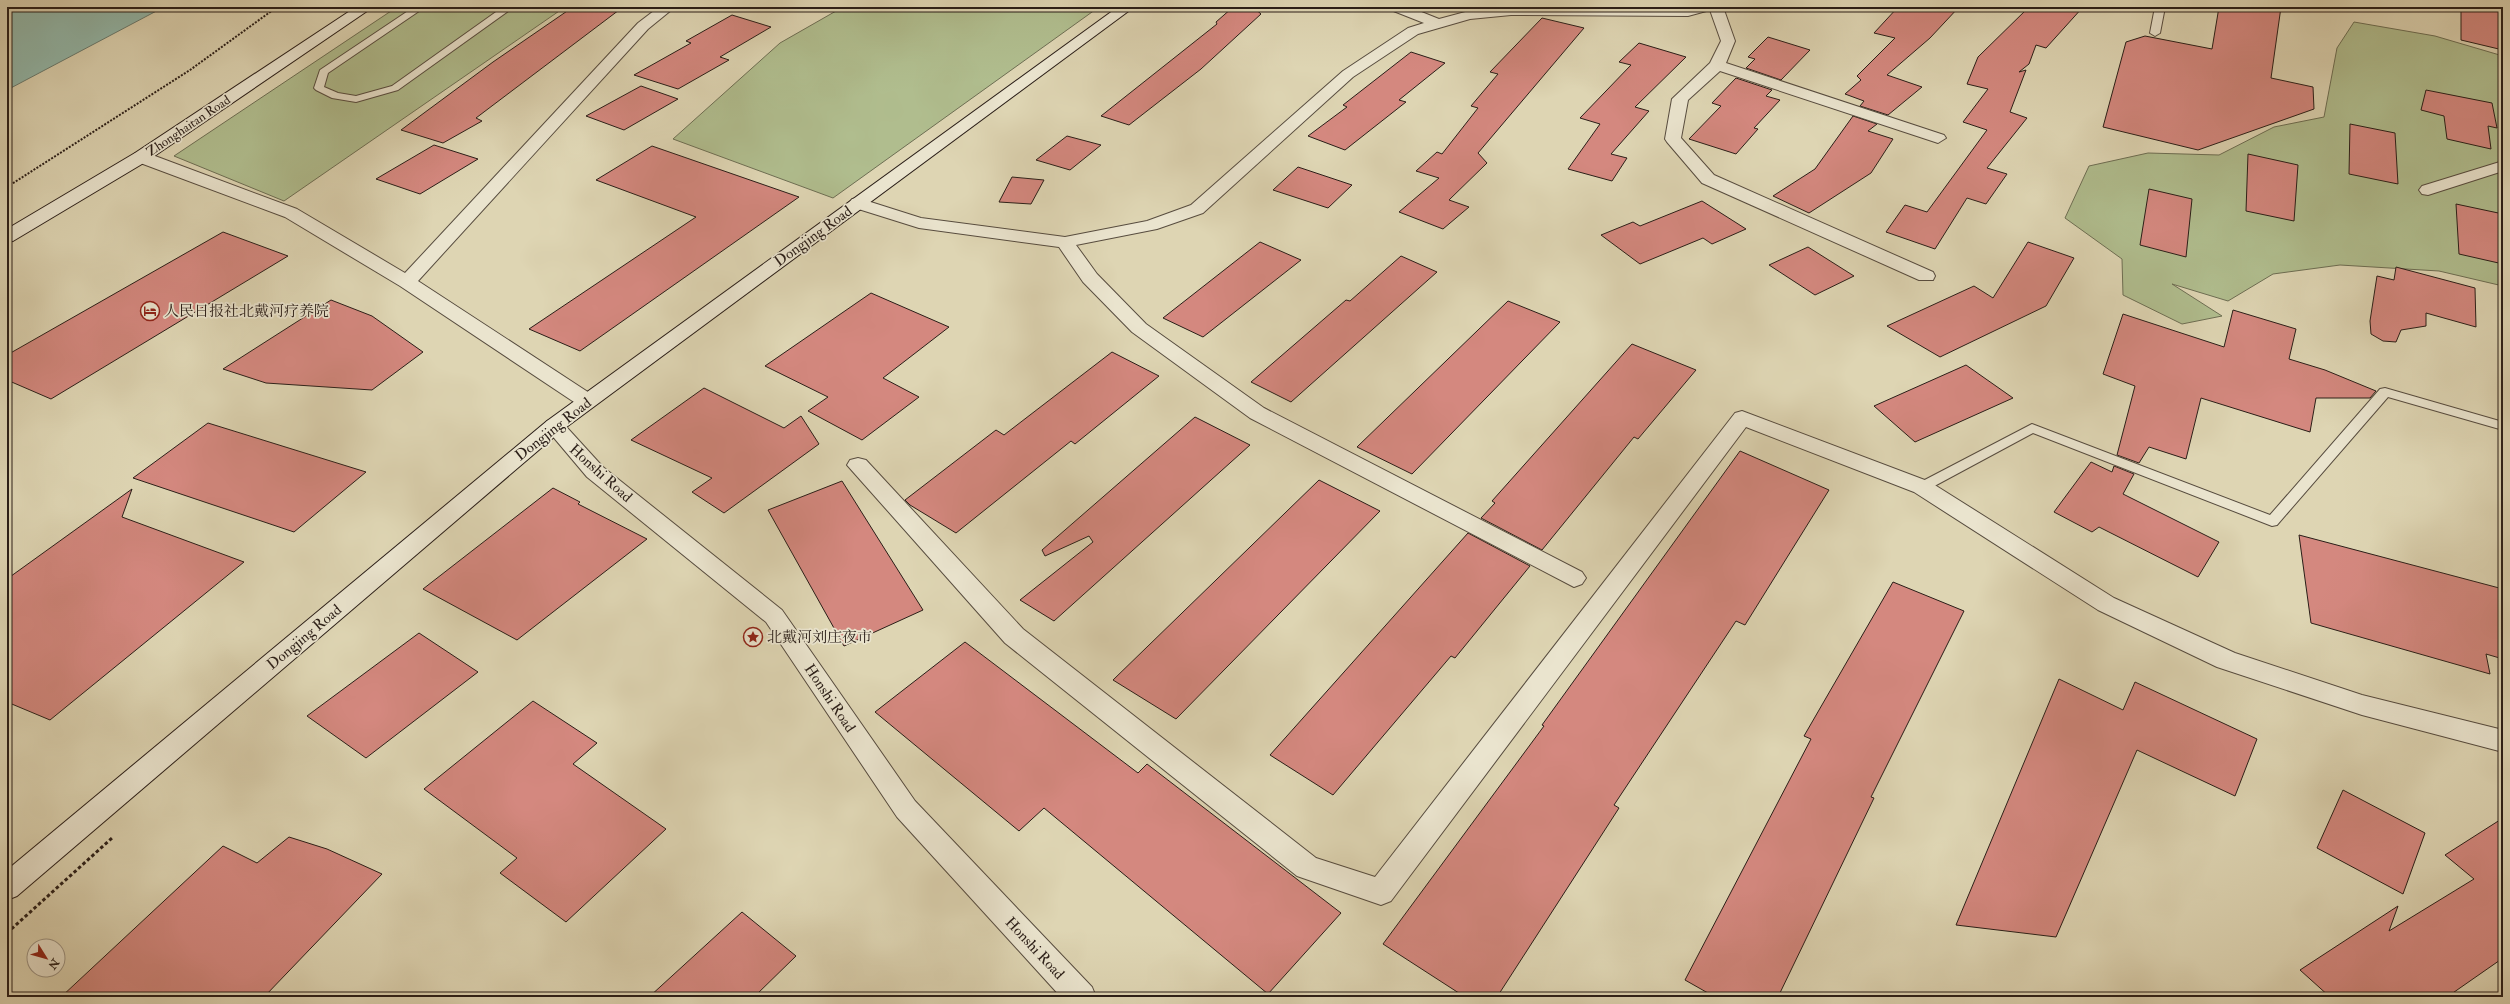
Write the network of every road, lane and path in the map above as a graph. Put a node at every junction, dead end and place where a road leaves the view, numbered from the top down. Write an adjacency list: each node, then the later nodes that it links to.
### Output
1 (277, 7): 17 (path)
2 (366, 7): 15 (street, Zhonghaitan Road)
3 (420, 7): 4 (lane)
4 (508, 7)
5 (668, 7): 23 (street)
6 (1127, 7): 19 (street, Dongjing Road)
7 (1396, 7): 11 (street)
8 (1704, 7): 11 (street)
9 (1716, 7): 13 (street)
10 (2160, 7): 12 (lane)
11 (1439, 24): 21 (street)
12 (2155, 32)
13 (1717, 65): 14 (street); 22 (street)
14 (1938, 138)
15 (141, 157): 20 (street, Zhonghaitan Road); 23 (street)
16 (2503, 166): 18 (street)
17 (7, 187)
18 (2428, 190)
19 (858, 203): 21 (street); 24 (street, Dongjing Road)
20 (7, 237)
21 (1065, 242): 29 (street)
22 (1926, 276)
23 (407, 282): 24 (street)
24 (587, 401): 25 (street, Dongjing Road)
25 (554, 426): 31 (street, Dongjing Road); 32 (street, Honshi Road)
26 (2503, 426): 28 (lane)
27 (858, 465): 28 (street)
28 (1922, 486): 30 (street)
29 (1574, 578)
30 (2503, 741)
31 (7, 888)
32 (1081, 997)

